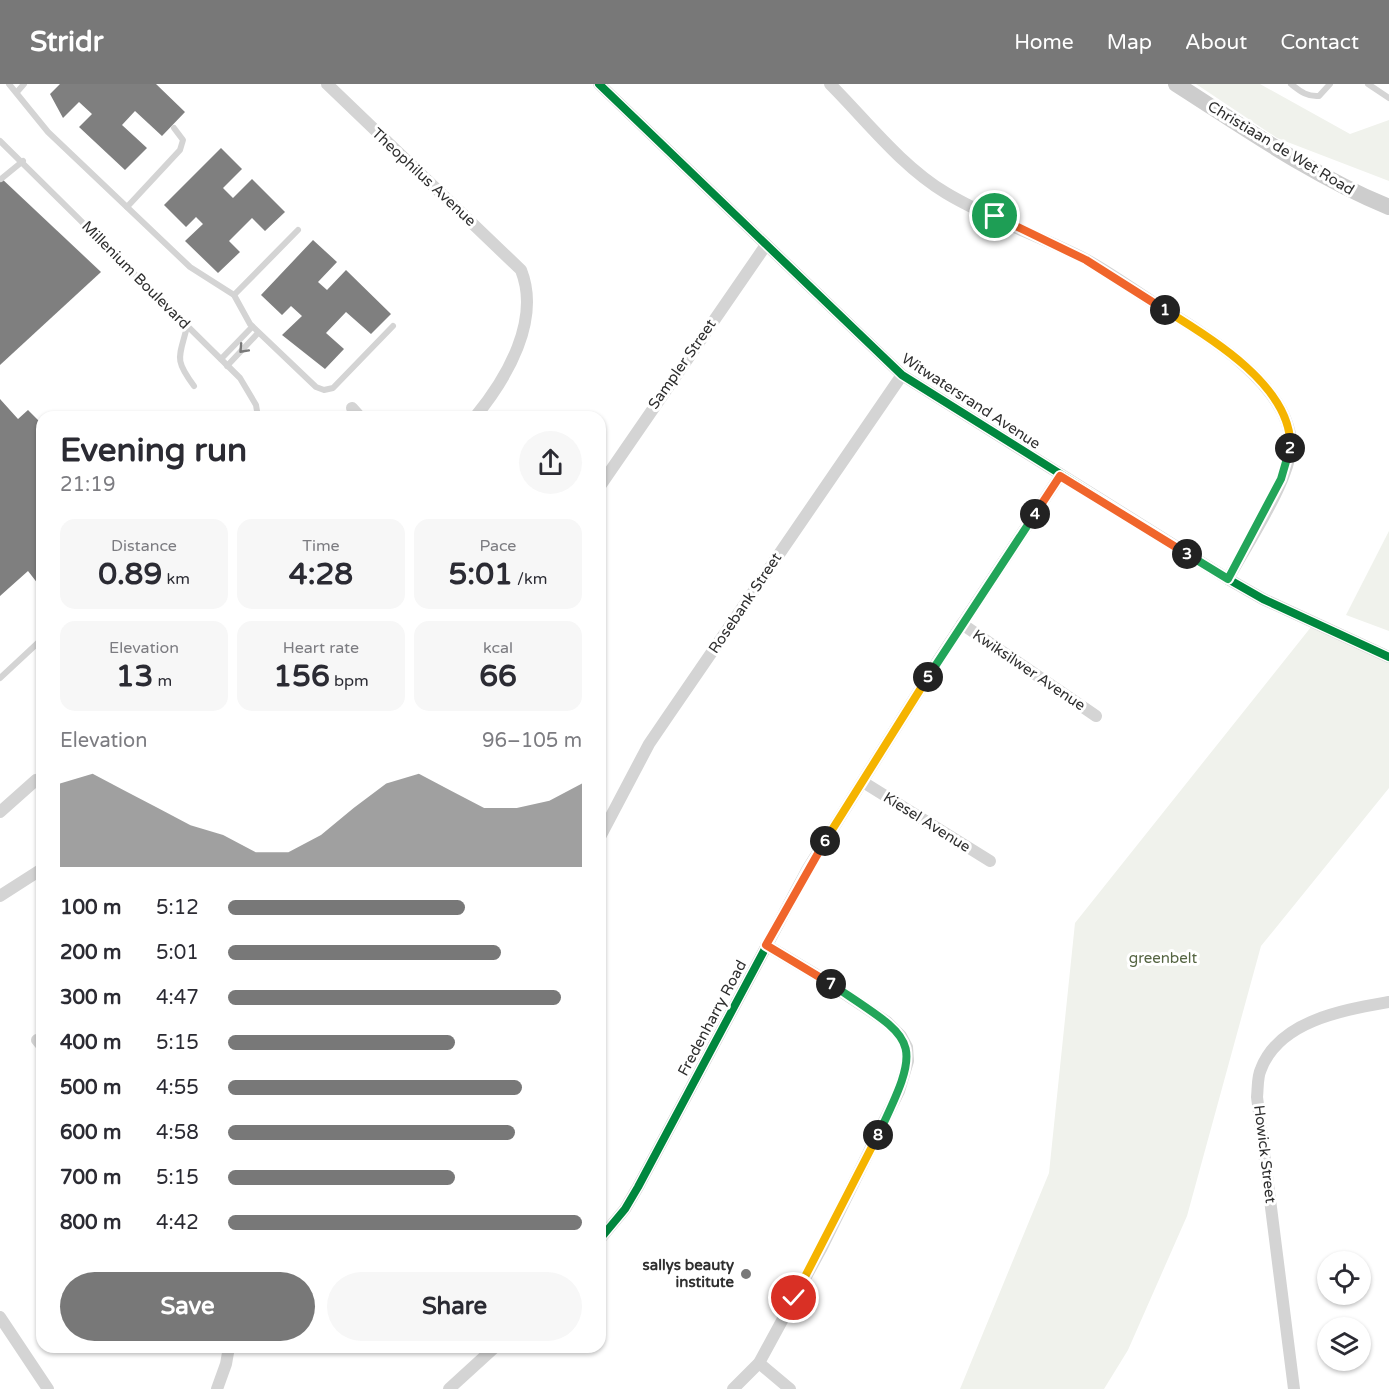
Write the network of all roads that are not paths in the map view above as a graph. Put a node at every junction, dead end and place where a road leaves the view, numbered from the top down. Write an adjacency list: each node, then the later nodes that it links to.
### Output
1 (9, 84): 10 (lane)
2 (24, 84): 10 (lane)
3 (327, 84): 30 (street, Theophilus Avenue)
4 (599, 84): 19 (street, Witwatersrand Avenue)
5 (830, 84): 33 (street)
6 (1176, 84): 17 (main road, Christiaan de Wet Road)
7 (1291, 84): 8 (lane)
8 (1330, 84)
9 (1368, 84): 11 (lane)
10 (17, 92): 16 (lane)
11 (1389, 98)
12 (174, 128): 16 (lane)
13 (0, 141): 14 (lane, Millenium Boulevard)
14 (23, 161): 15 (lane); 22 (lane, Millenium Boulevard)
15 (1, 179)
16 (127, 207): 20 (lane)
17 (1389, 207)
18 (298, 230): 20 (lane)
19 (766, 245): 27 (street, Witwatersrand Avenue); 32 (street, Sampler Street)
20 (234, 295): 23 (lane)
21 (393, 326): 24 (lane)
22 (187, 327): 25 (lane, Millenium Boulevard); 28 (lane)
23 (252, 327): 24 (lane); 25 (lane)
24 (258, 333): 26 (lane, one-way to 26)
25 (220, 358): 26 (lane, Millenium Boulevard)
26 (227, 366): 29 (lane, Millenium Boulevard)
27 (902, 375): 31 (street, Witwatersrand Avenue); 42 (street, Rosebank Street)
28 (194, 386)
29 (257, 411)
30 (480, 411)
31 (1060, 476): 33 (street, Witwatersrand Avenue); 34 (street, Fredenharry Road)
32 (606, 477)
33 (1228, 579): 36 (street, Witwatersrand Avenue)
34 (962, 624): 38 (street, Kwiksilwer Avenue); 40 (street, Fredenharry Road)
35 (36, 645): 37 (lane)
36 (1389, 657)
37 (0, 678)
38 (1096, 716)
39 (36, 780): 41 (street)
40 (863, 782): 43 (street, Kiesel Avenue); 46 (street, Fredenharry Road)
41 (0, 812)
42 (606, 826)
43 (990, 861)
44 (36, 873): 45 (street)
45 (0, 897)
46 (766, 945): 48 (street, Fredenharry Road); 52 (street)
47 (1389, 1002): 58 (street, Howick Street)
48 (606, 1232)
49 (0, 1317): 53 (street)
50 (228, 1353): 54 (street)
51 (479, 1353): 55 (street)
52 (759, 1363): 56 (street); 57 (street)
53 (48, 1389)
54 (217, 1389)
55 (449, 1389)
56 (733, 1389)
57 (790, 1389)
58 (1294, 1389)

